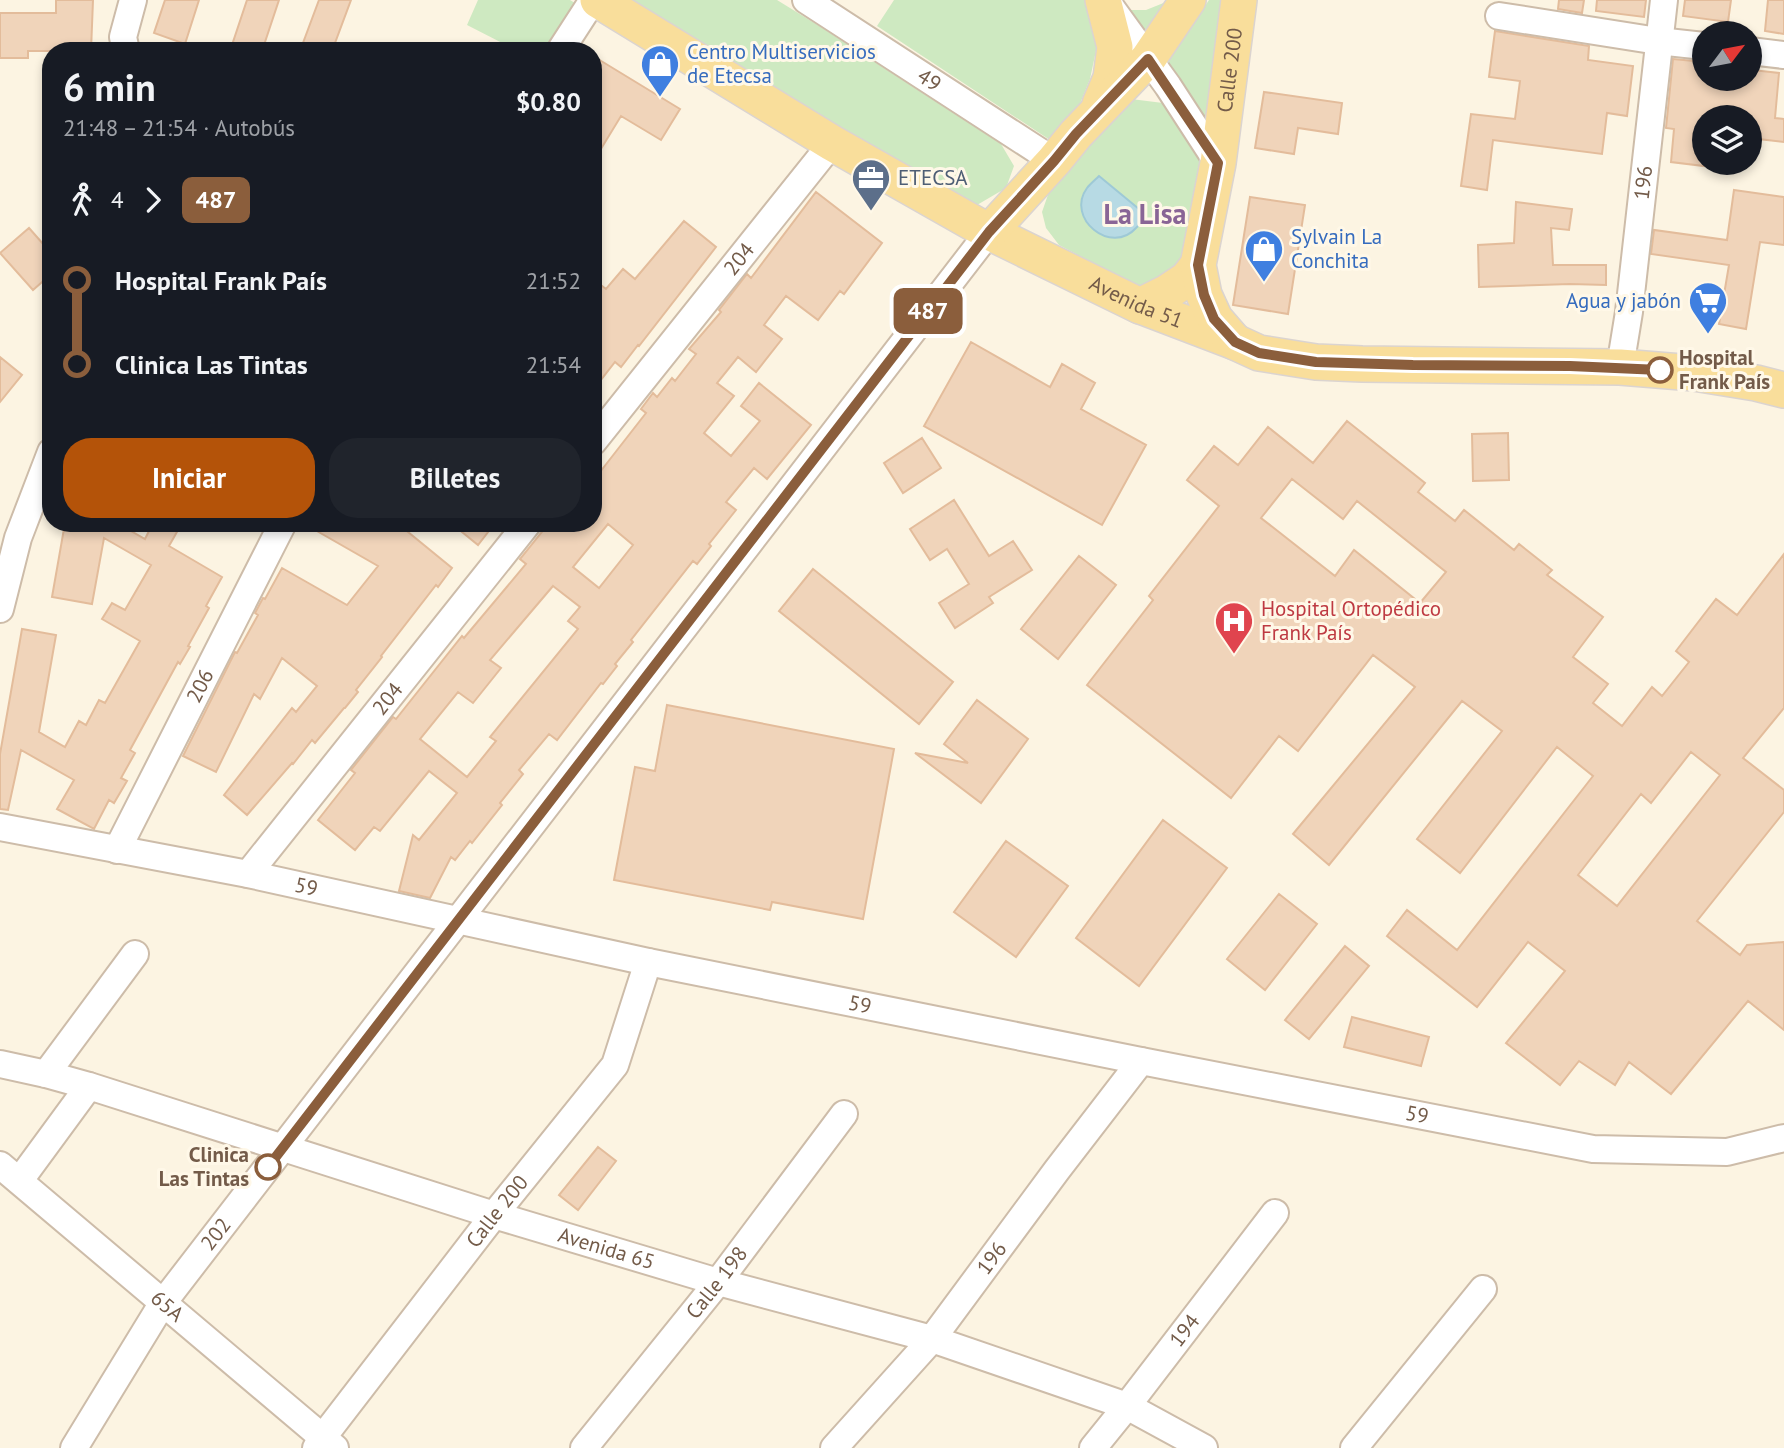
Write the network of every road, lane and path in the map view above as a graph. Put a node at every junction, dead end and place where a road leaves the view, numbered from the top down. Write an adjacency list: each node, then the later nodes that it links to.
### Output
1 (132, 0): 10 (street)
2 (595, 0): 11 (street); 17 (main road, Avenida 51)
3 (806, 0): 18 (street, 49)
4 (1104, 0): 15 (street); 16 (main road)
5 (1188, 0): 15 (main road)
6 (1239, 0): 19 (main road, Calle 200)
7 (1664, 0): 9 (street, 196)
8 (1499, 16): 9 (street)
9 (1658, 41): 12 (street); 25 (street, 196)
10 (124, 42)
11 (566, 42)
12 (1692, 45)
13 (1762, 52): 14 (street)
14 (1784, 55)
15 (1148, 59): 16 (main road); 19 (street)
16 (1096, 114): 18 (main road)
17 (832, 142): 20 (main road, Avenida 51); 27 (street, 204)
18 (1054, 161): 20 (main road); 21 (main road)
19 (1218, 163): 22 (main road, Calle 200)
20 (989, 232): 21 (main road, Avenida 51); 36 (street, 202)
21 (1051, 262): 23 (main road, Avenida 51)
22 (1198, 265): 23 (main road); 24 (main road, Calle 200)
23 (1140, 306): 24 (main road, Avenida 51)
24 (1235, 342): 25 (main road, Avenida 51)
25 (1620, 367): 26 (main road, Avenida 51)
26 (1784, 390)
27 (602, 431)
28 (42, 470): 31 (street)
29 (278, 532): 34 (street, 206)
30 (521, 532): 35 (street, 204)
31 (9, 537): 32 (street)
32 (0, 609)
33 (0, 827): 34 (street, 59)
34 (117, 850): 35 (street, 59)
35 (248, 874): 36 (street, 59)
36 (460, 919): 38 (street, 59); 45 (street, 202)
37 (135, 954): 41 (street)
38 (648, 962): 39 (street, 59); 48 (street, Calle 200)
39 (1141, 1061): 44 (street, 59); 52 (street, 196)
40 (0, 1064): 41 (street, Avenida 65)
41 (46, 1074): 42 (street, Avenida 65)
42 (89, 1086): 45 (street, Avenida 65); 46 (street)
43 (844, 1114): 49 (street, Calle 198)
44 (1784, 1138)
45 (283, 1147): 48 (street, Avenida 65); 51 (street, 202)
46 (10, 1172): 51 (street, 65A)
47 (1275, 1213): 53 (street, 194)
48 (494, 1215): 49 (street, Avenida 65); 54 (street, Calle 200)
49 (718, 1282): 52 (street, Avenida 65); 56 (street, Calle 198)
50 (1483, 1289): 60 (street)
51 (162, 1304): 54 (street, 65A); 55 (street, 202)
52 (932, 1339): 53 (street, Avenida 65); 57 (street, 196)
53 (1127, 1406): 58 (street, 194); 59 (street, Avenida 65)
54 (325, 1444)
55 (74, 1448)
56 (584, 1448)
57 (834, 1448)
58 (1093, 1448)
59 (1203, 1448)
60 (1353, 1448)

